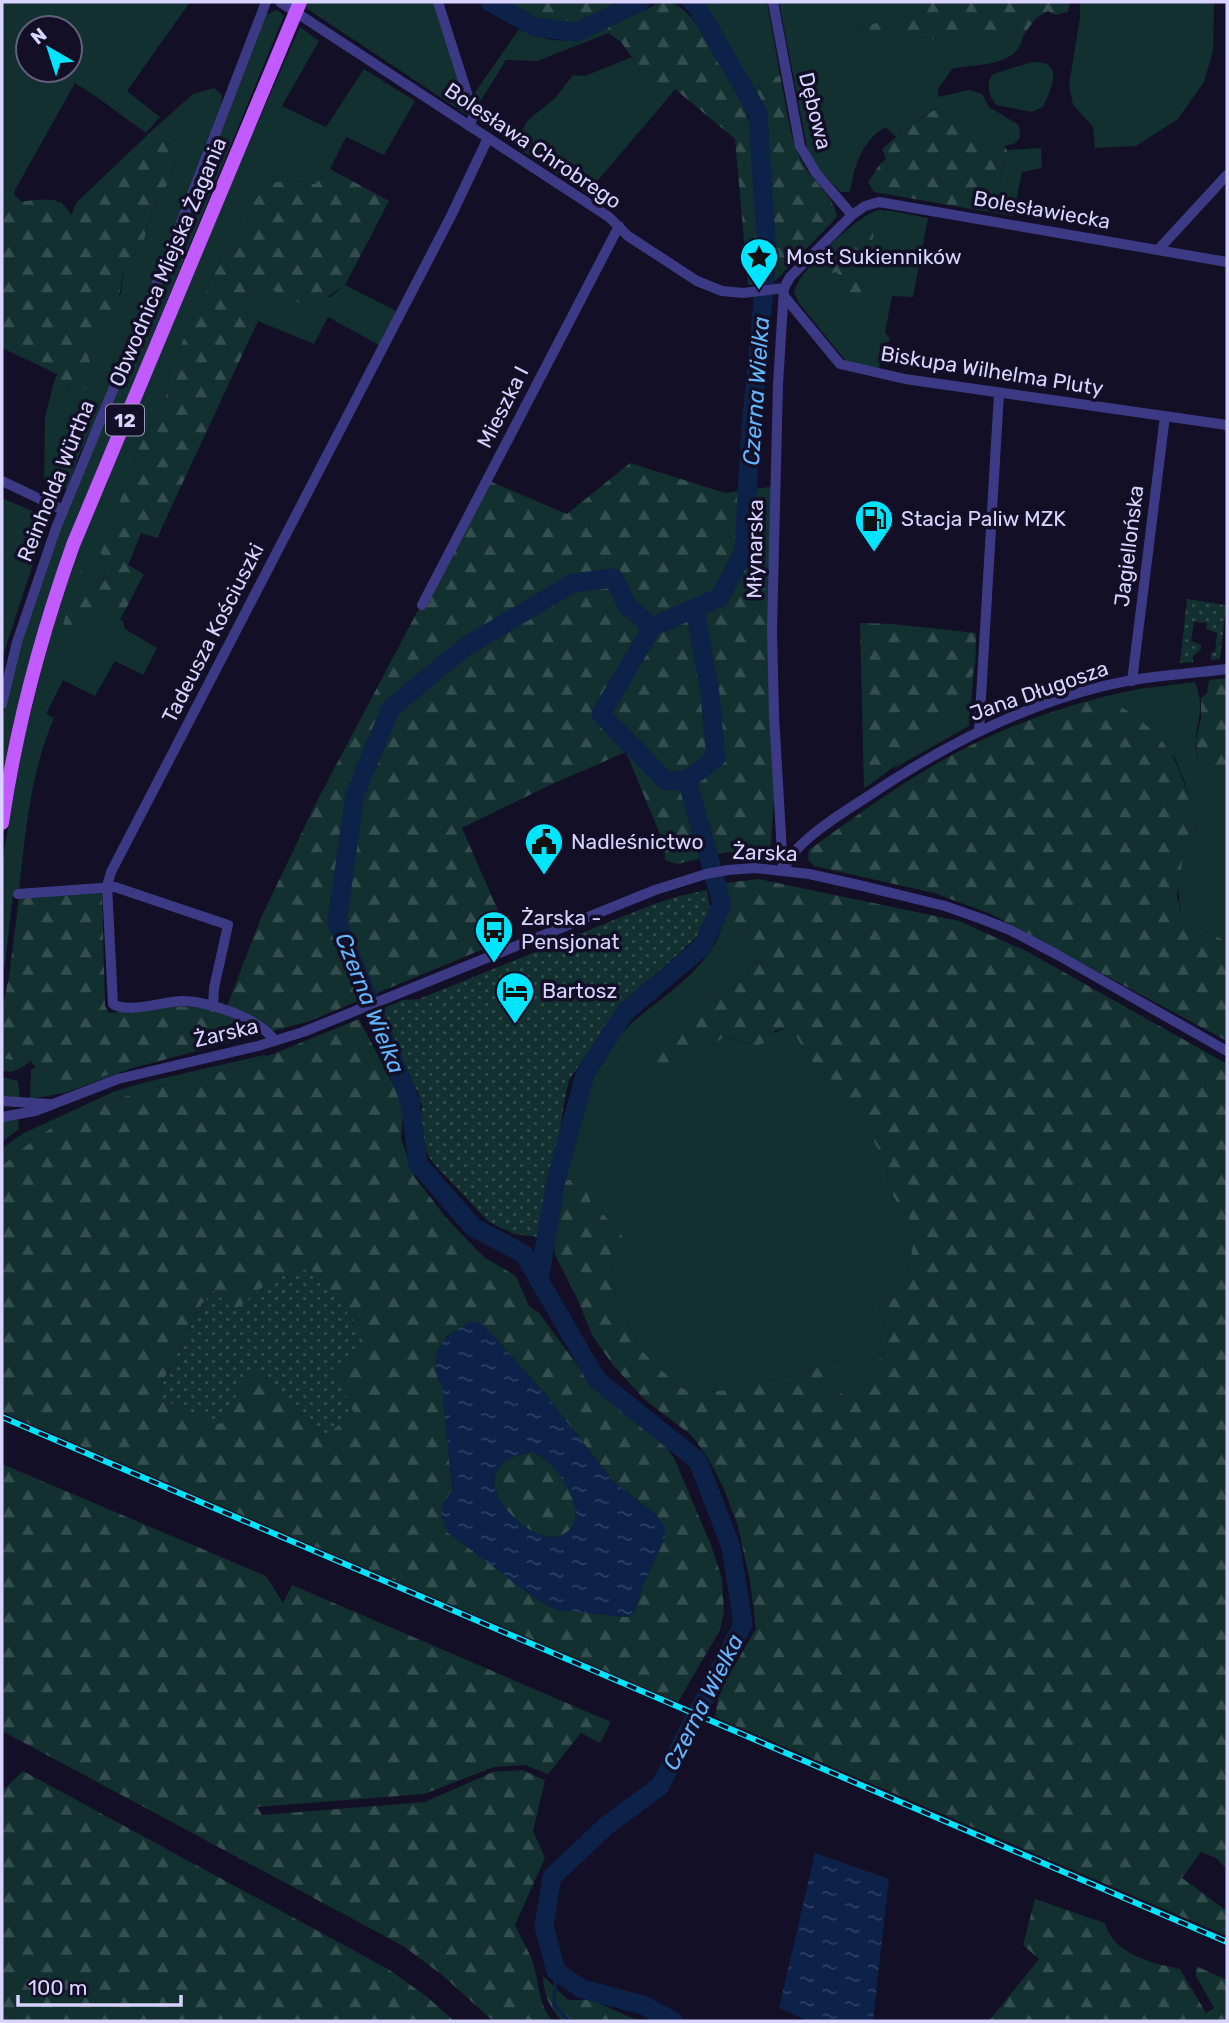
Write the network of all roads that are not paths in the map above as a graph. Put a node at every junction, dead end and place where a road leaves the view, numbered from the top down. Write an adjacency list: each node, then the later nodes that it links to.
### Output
1 (266, 2): 18 (street, Reinholda Würtha)
2 (280, 2): 6 (street, Bolesława Chrobrego)
3 (300, 2): 24 (main road, Obwodnica Miejska Żagania / 12)
4 (438, 2): 6 (street)
5 (773, 2): 9 (street, Dębowa)
6 (469, 126): 7 (street, Bolesława Chrobrego)
7 (488, 138): 10 (street, Bolesława Chrobrego); 26 (street, Tadeusza Kościuszki)
8 (1227, 175): 11 (street)
9 (852, 215): 11 (street, Bolesławiecka); 13 (street)
10 (619, 226): 13 (street, Bolesława Chrobrego); 19 (street, Mieszka I)
11 (1158, 250): 12 (street, Bolesławiecka)
12 (1227, 262)
13 (781, 291): 14 (street, Biskupa Wilhelma Pluty); 25 (street, Młynarska)
14 (999, 393): 15 (street, Biskupa Wilhelma Pluty); 23 (street)
15 (1165, 416): 16 (street, Biskupa Wilhelma Pluty); 21 (street, Jagiellońska)
16 (1227, 425)
17 (2, 481): 18 (street)
18 (63, 510): 22 (street, Reinholda Würtha)
19 (422, 605)
20 (1227, 669): 21 (street, Jana Długosza)
21 (1132, 681): 23 (street, Jana Długosza)
22 (2, 704)
23 (979, 731): 25 (street, Jana Długosza)
24 (2, 822)
25 (783, 870): 29 (street, Żarska); 30 (street, Żarska)
26 (107, 886): 27 (street); 28 (street); 28 (street, Tadeusza Kościuszki)
27 (18, 894)
28 (213, 1007): 29 (street, Tadeusza Kościuszki)
29 (275, 1041): 32 (street, Żarska)
30 (1227, 1051)
31 (2, 1101): 32 (street, Żarska)
32 (51, 1104): 33 (street, Żarska)
33 (2, 1117)

